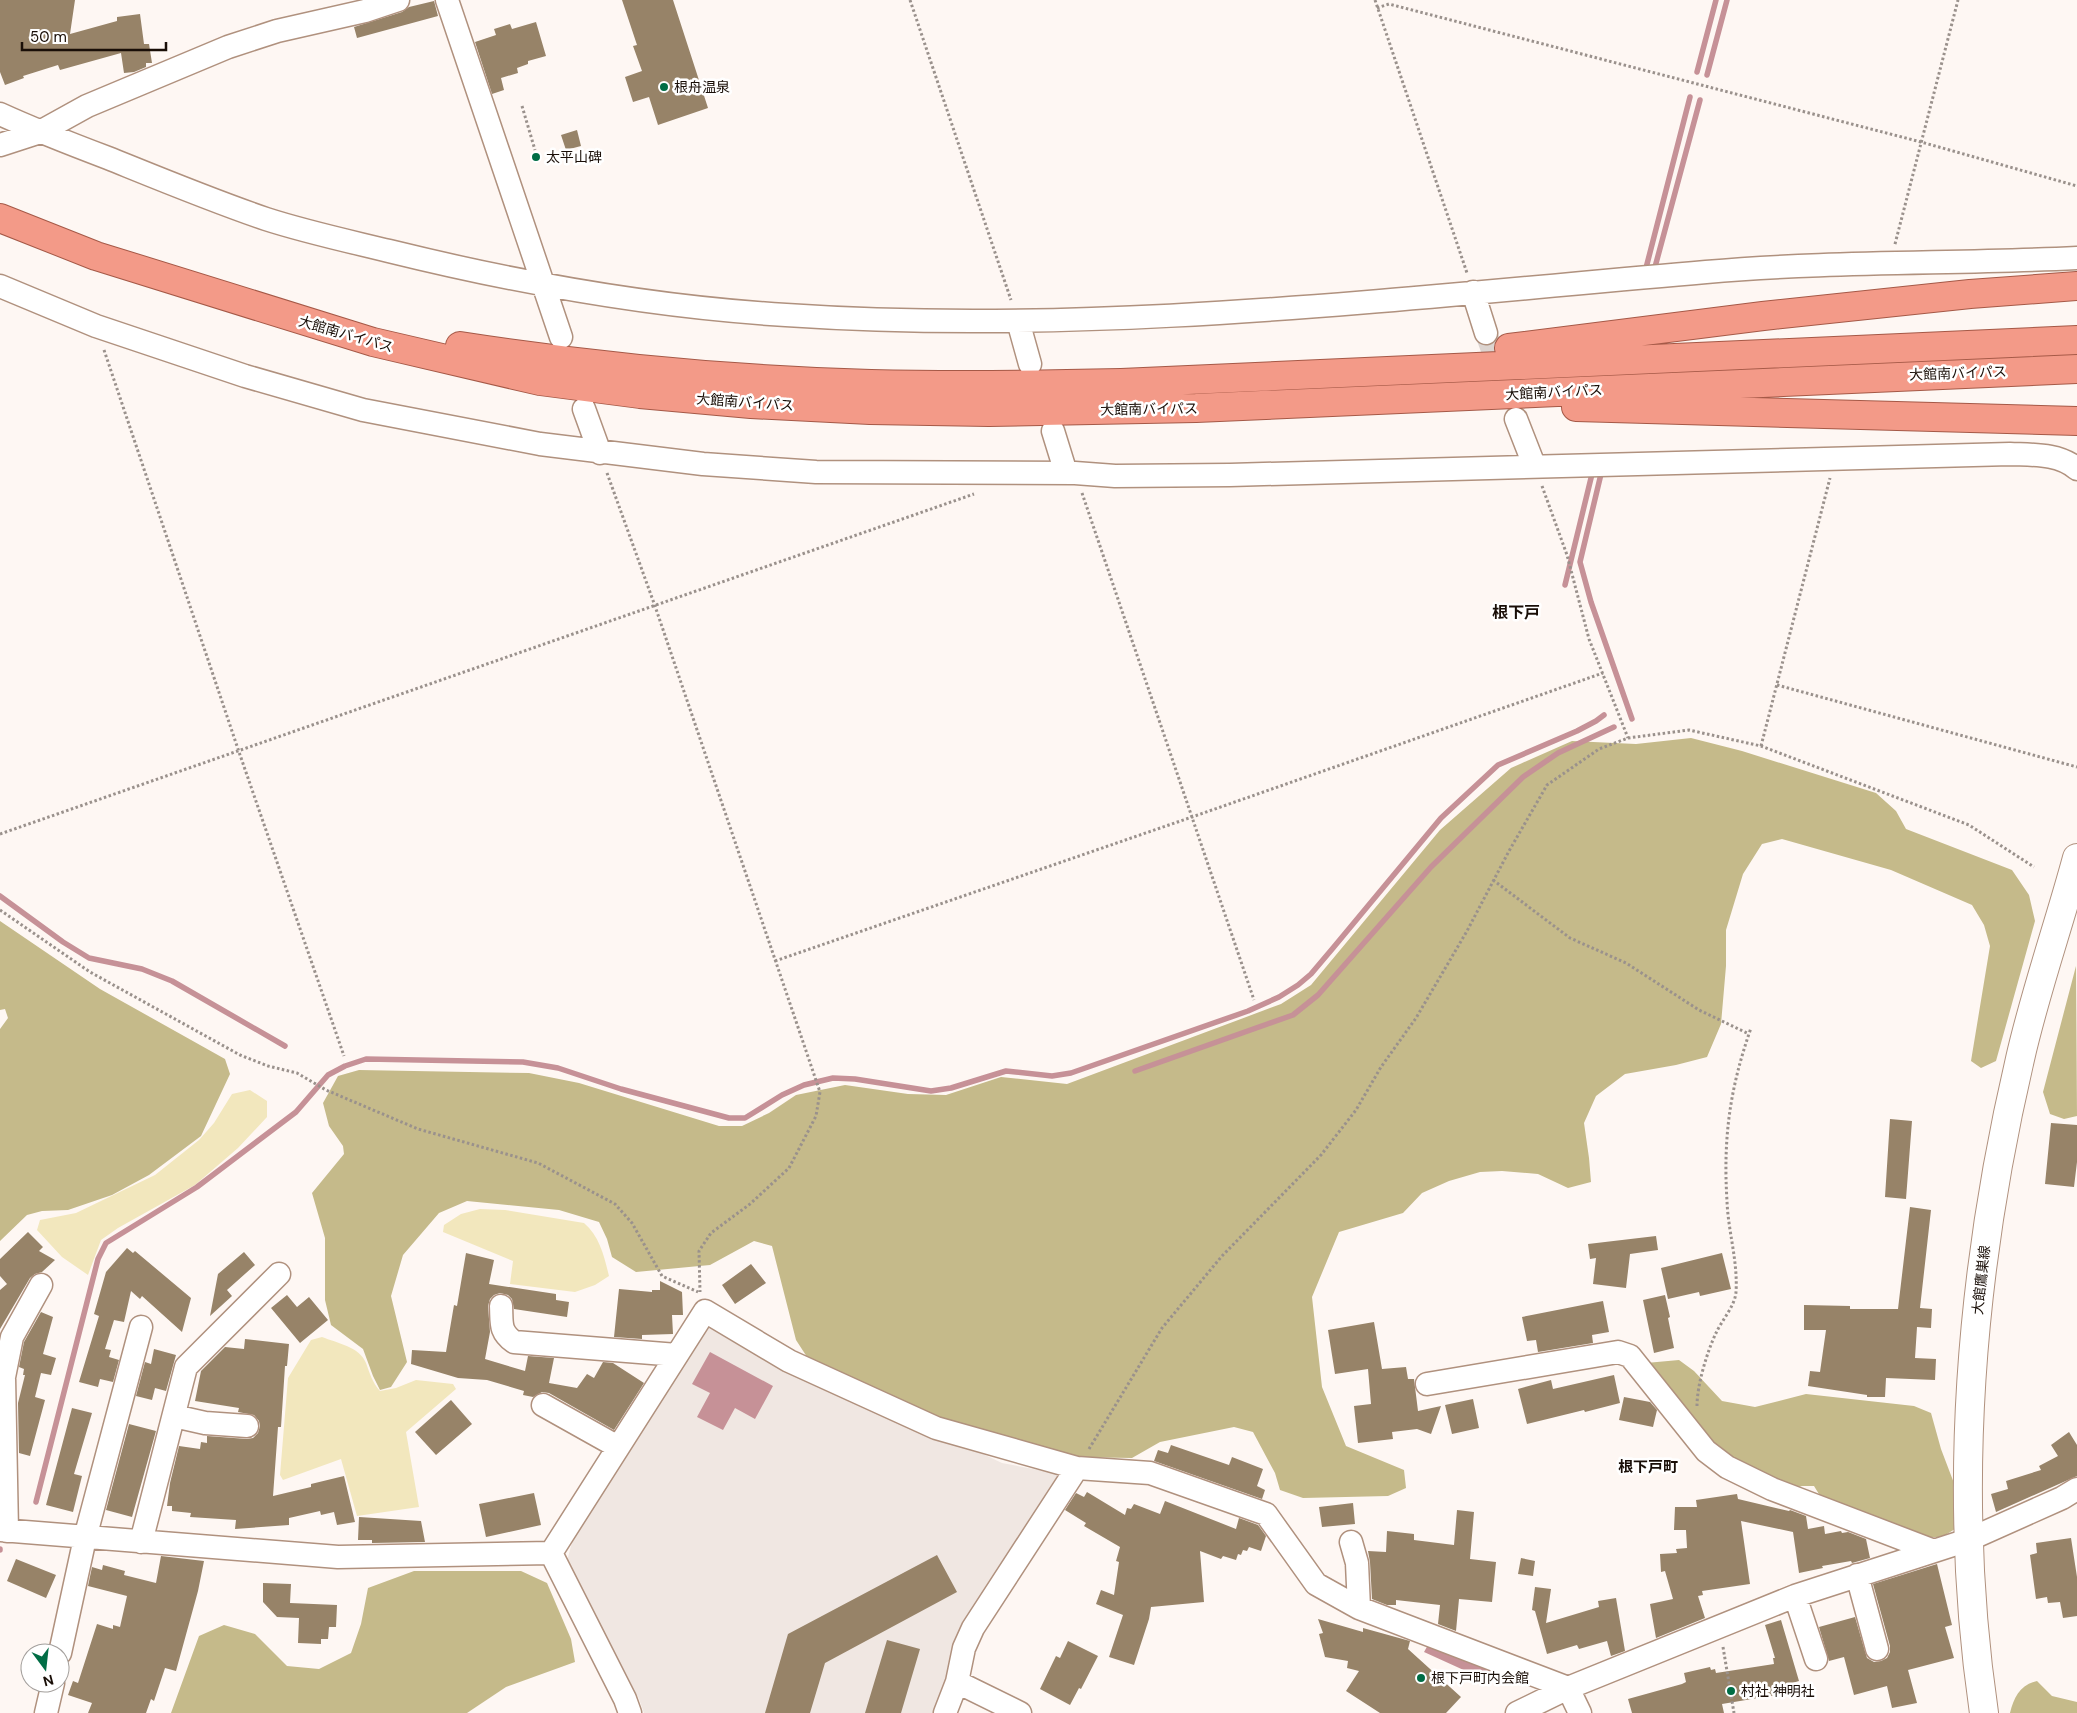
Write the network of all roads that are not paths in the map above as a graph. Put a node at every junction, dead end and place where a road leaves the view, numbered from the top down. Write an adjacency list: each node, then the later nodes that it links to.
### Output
1 (398, 0): 3 (street)
2 (448, 0): 9 (street)
3 (351, 7): 5 (street)
4 (0, 114): 5 (street)
5 (40, 132): 6 (street); 9 (street)
6 (0, 145)
7 (0, 218): 13 (highway, 大館南バイパス)
8 (2077, 258): 12 (street)
9 (542, 284): 14 (street); 16 (street)
10 (0, 286): 26 (street)
11 (2077, 286): 20 (highway)
12 (1473, 292): 14 (street); 15 (street)
13 (233, 300): 20 (highway, 大館南バイパス); 22 (highway, 大館南バイパス)
14 (1018, 320): 18 (street)
15 (1486, 333)
16 (560, 337)
17 (2077, 340): 20 (highway, 大館南バイパス)
18 (1030, 364)
19 (2077, 368): 22 (highway, 大館南バイパス)
20 (1258, 376)
21 (584, 408): 26 (street)
22 (1196, 408): 24 (highway)
23 (1516, 419): 27 (street)
24 (2077, 420)
25 (1052, 431): 29 (street)
26 (600, 453): 29 (street)
27 (1534, 465): 28 (street); 29 (street)
28 (2077, 469)
29 (1070, 473)
30 (2077, 858): 45 (main road, 大館鷹巣線)
31 (279, 1274): 38 (street)
32 (41, 1285): 43 (street)
33 (501, 1306): 35 (street)
34 (141, 1327): 44 (street)
35 (677, 1355): 40 (street); 41 (street)
36 (1427, 1384): 48 (street)
37 (543, 1405): 40 (street)
38 (174, 1416): 39 (street); 46 (street)
39 (247, 1426)
40 (618, 1447): 49 (street)
41 (1077, 1468): 52 (street); 56 (street)
42 (2077, 1489): 45 (street)
43 (4, 1531): 44 (street)
44 (85, 1538): 46 (street); 53 (street)
45 (1968, 1540): 48 (street); 65 (main road, 大館鷹巣線)
46 (141, 1542): 49 (street)
47 (1351, 1542): 52 (street)
48 (1934, 1551): 50 (street)
49 (551, 1553): 60 (street)
50 (1857, 1575): 51 (street); 54 (street)
51 (1795, 1596): 55 (street); 57 (street)
52 (1359, 1608): 57 (street)
53 (62, 1643)
54 (1877, 1649)
55 (1816, 1659)
56 (957, 1682): 61 (street); 62 (street)
57 (1568, 1688): 63 (street); 64 (street)
58 (51, 1693): 59 (street)
59 (46, 1713)
60 (630, 1713)
61 (945, 1713)
62 (1020, 1713)
63 (1518, 1713)
64 (1580, 1713)
65 (1984, 1713)

